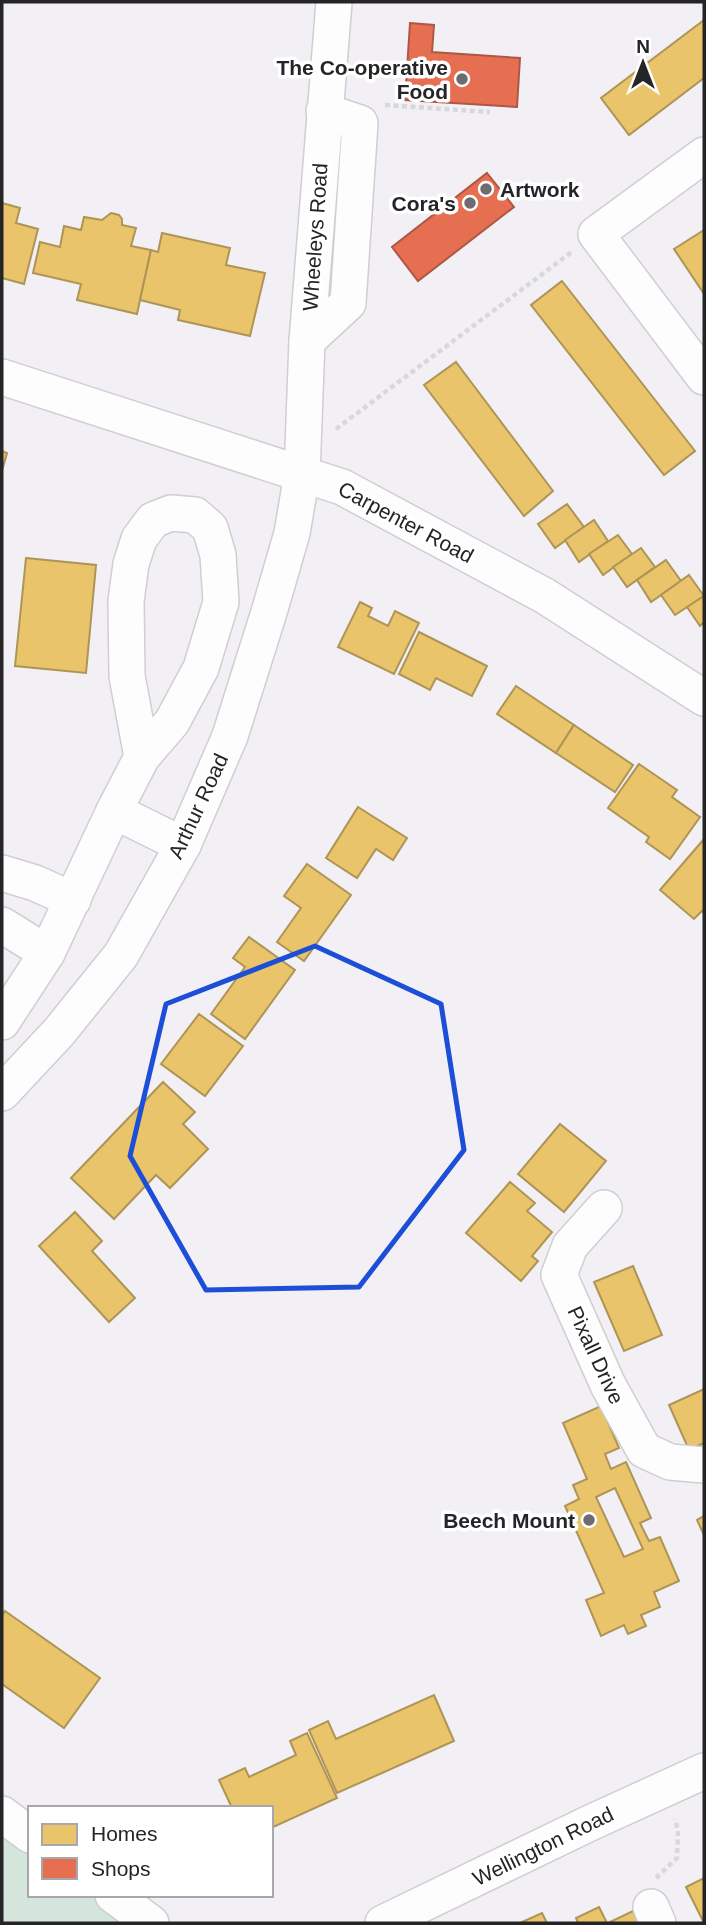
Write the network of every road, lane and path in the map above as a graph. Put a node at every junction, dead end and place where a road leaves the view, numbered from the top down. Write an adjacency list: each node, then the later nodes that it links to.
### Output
1 (334, 2): 8 (street, Wheeleys Road)
2 (378, 104): 3 (path)
3 (490, 112)
4 (704, 155): 5 (street)
5 (596, 234): 7 (street); 8 (path)
6 (2, 377): 8 (street, Carpenter Road)
7 (704, 377)
8 (302, 464): 9 (street, Carpenter Road); 12 (street, Arthur Road)
9 (704, 698)
10 (142, 757): 10 (street); 11 (street)
11 (114, 811): 12 (street); 14 (street)
12 (183, 845): 18 (street, Arthur Road)
13 (2, 873): 14 (street)
14 (73, 900): 16 (street)
15 (2, 925): 16 (street)
16 (47, 953): 17 (street)
17 (2, 1022)
18 (2, 1093)
19 (604, 1208): 20 (street, Pixall Drive)
20 (704, 1465)
21 (704, 1771): 22 (street, Wellington Road)
22 (668, 1787): 26 (path); 28 (street, Wellington Road)
23 (2, 1814): 24 (street)
24 (28, 1834)
25 (116, 1897): 27 (street)
26 (654, 1915)
27 (151, 1923)
28 (383, 1923)

